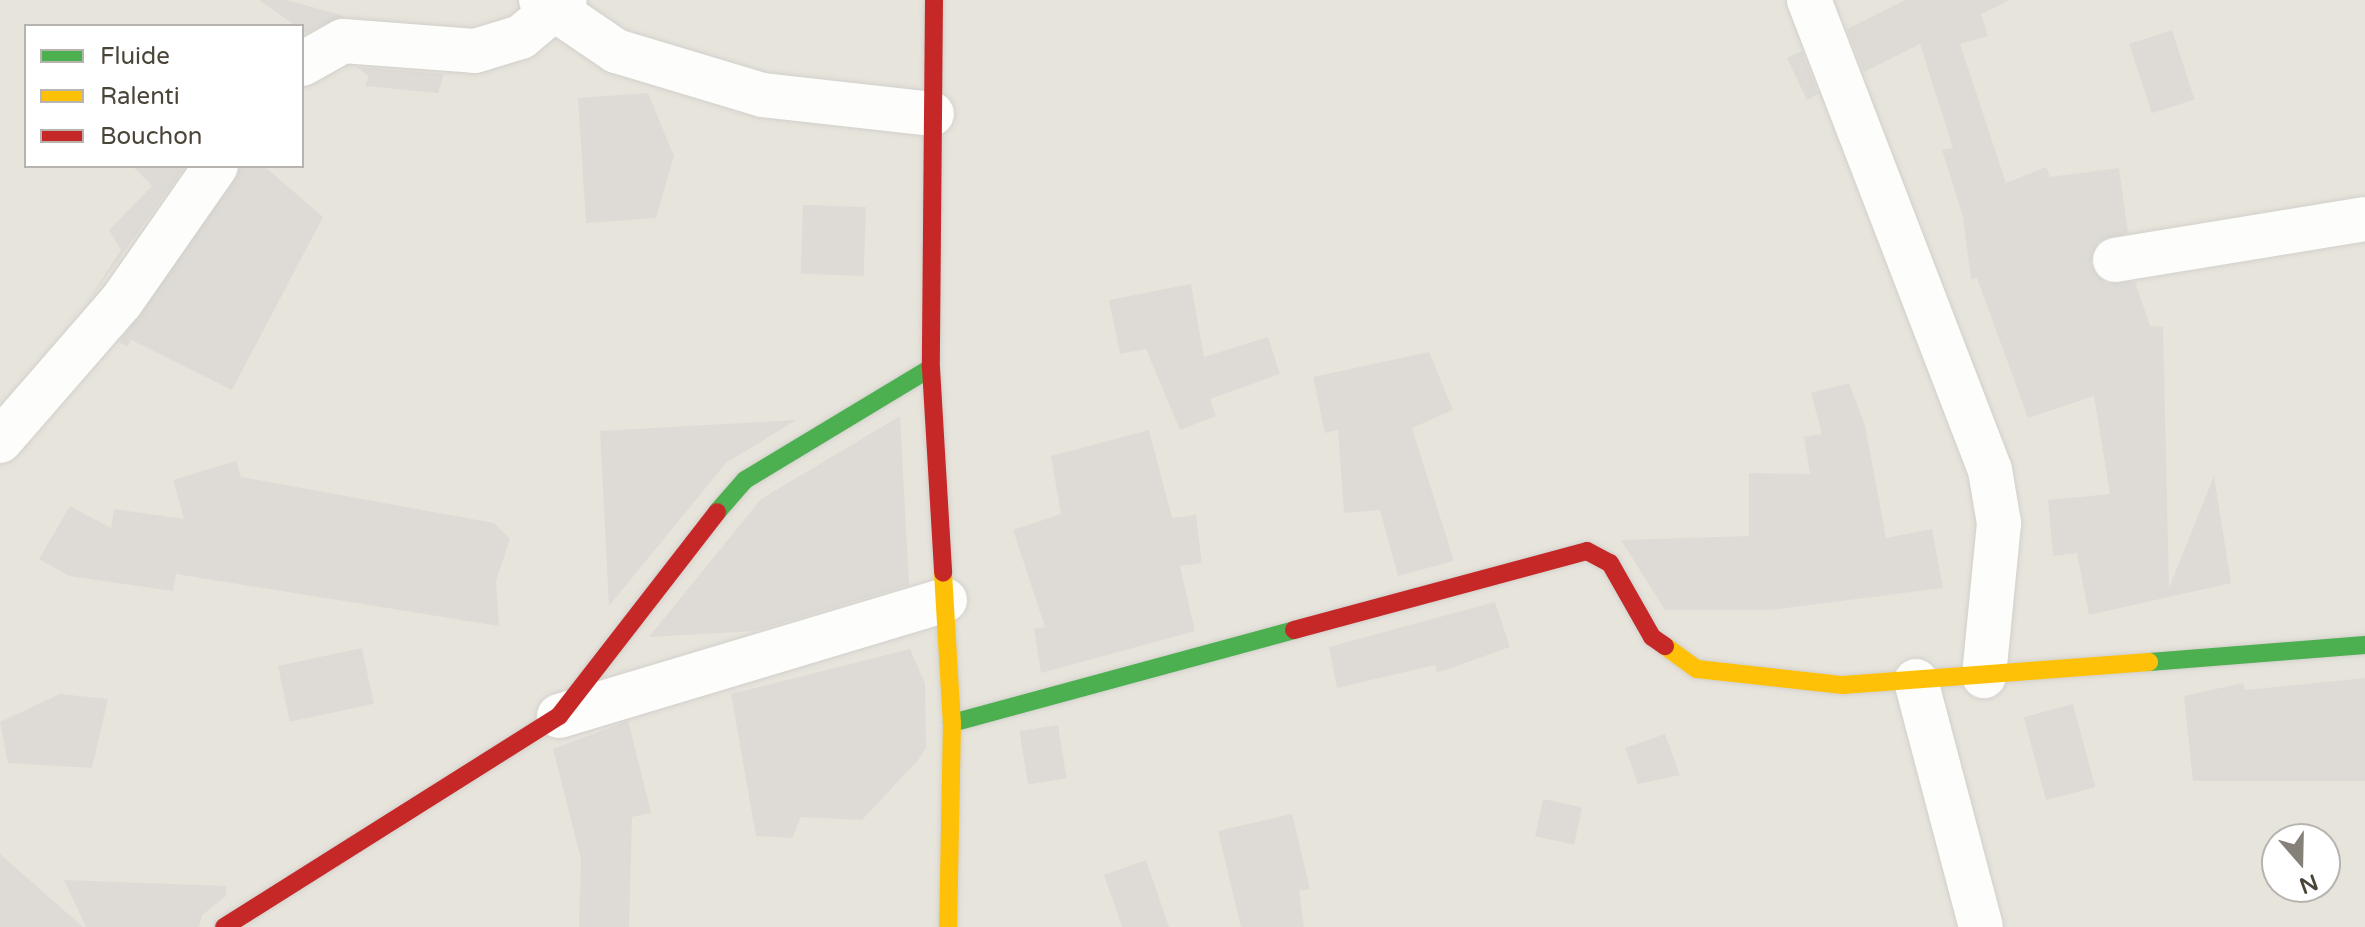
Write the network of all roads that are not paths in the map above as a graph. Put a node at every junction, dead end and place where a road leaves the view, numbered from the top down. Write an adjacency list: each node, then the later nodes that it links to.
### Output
1 (934, 0): 5 (street)
2 (1809, 0): 13 (street)
3 (554, 3): 4 (street); 5 (street)
4 (304, 63)
5 (932, 114): 9 (street)
6 (215, 168): 10 (street)
7 (2365, 219): 8 (street)
8 (2115, 260)
9 (931, 368): 11 (street); 15 (street)
10 (0, 441)
11 (945, 600): 15 (street); 16 (street)
12 (2365, 645): 13 (street)
13 (1984, 676): 14 (street)
14 (1916, 681): 16 (street); 19 (street)
15 (559, 716): 17 (street)
16 (952, 723): 18 (street)
17 (224, 927)
18 (948, 927)
19 (1981, 927)

